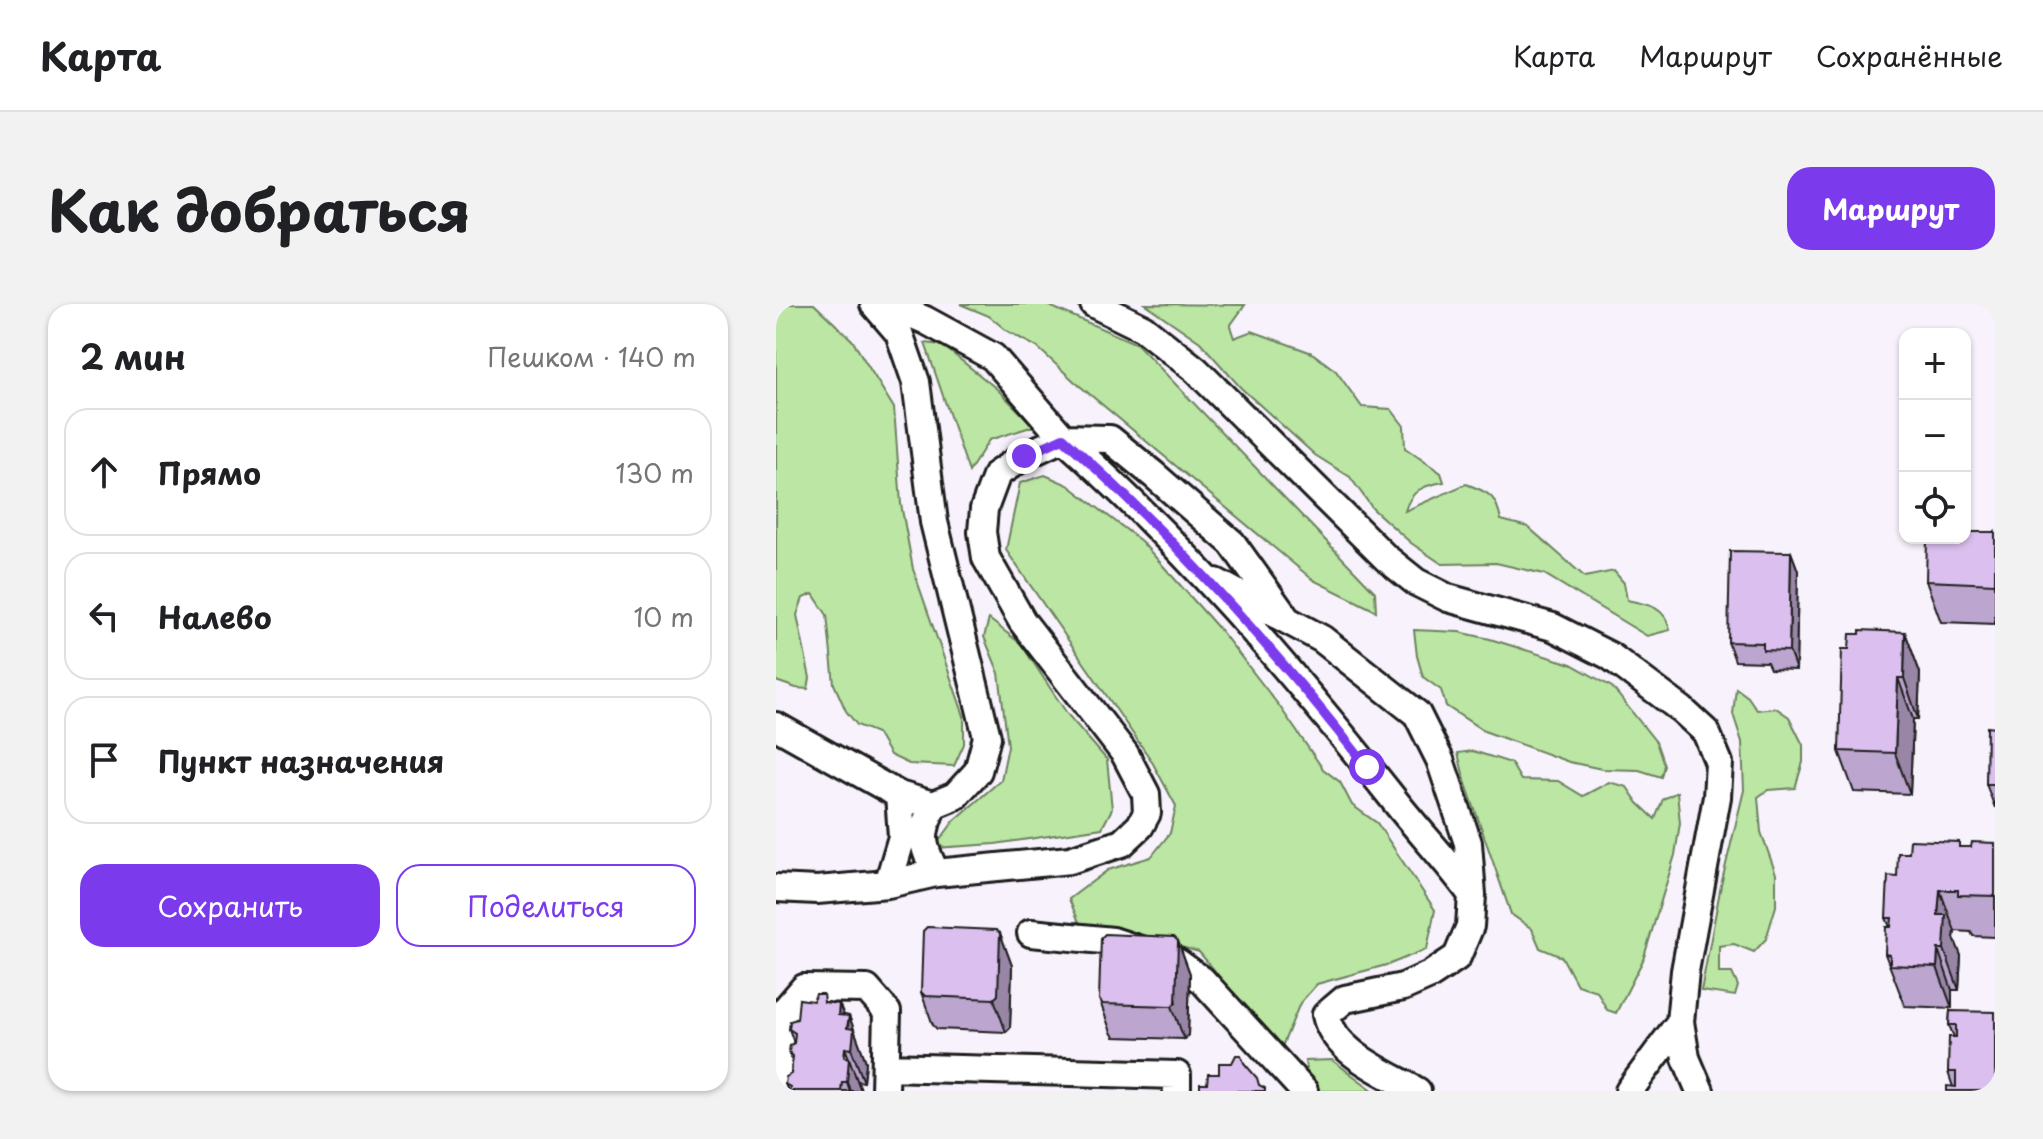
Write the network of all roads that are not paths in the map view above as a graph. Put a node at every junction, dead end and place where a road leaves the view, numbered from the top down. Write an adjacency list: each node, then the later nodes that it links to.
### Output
1 (874, 304): 9 (street)
2 (888, 304): 4 (street)
3 (1094, 304): 15 (street)
4 (1063, 438): 5 (street); 6 (street); 10 (street)
5 (1198, 573): 6 (street); 13 (street)
6 (1287, 620): 13 (street)
7 (776, 726): 8 (street)
8 (899, 795): 9 (street); 11 (street)
9 (933, 805): 10 (street)
10 (936, 873): 11 (street)
11 (888, 884): 12 (street)
12 (776, 888)
13 (1472, 895): 20 (street)
14 (1031, 933): 17 (street)
15 (1680, 1022): 21 (street); 22 (street)
16 (885, 1079): 18 (street); 19 (street)
17 (1300, 1089)
18 (778, 1091)
19 (1177, 1091)
20 (1417, 1091)
21 (1629, 1091)
22 (1700, 1091)

